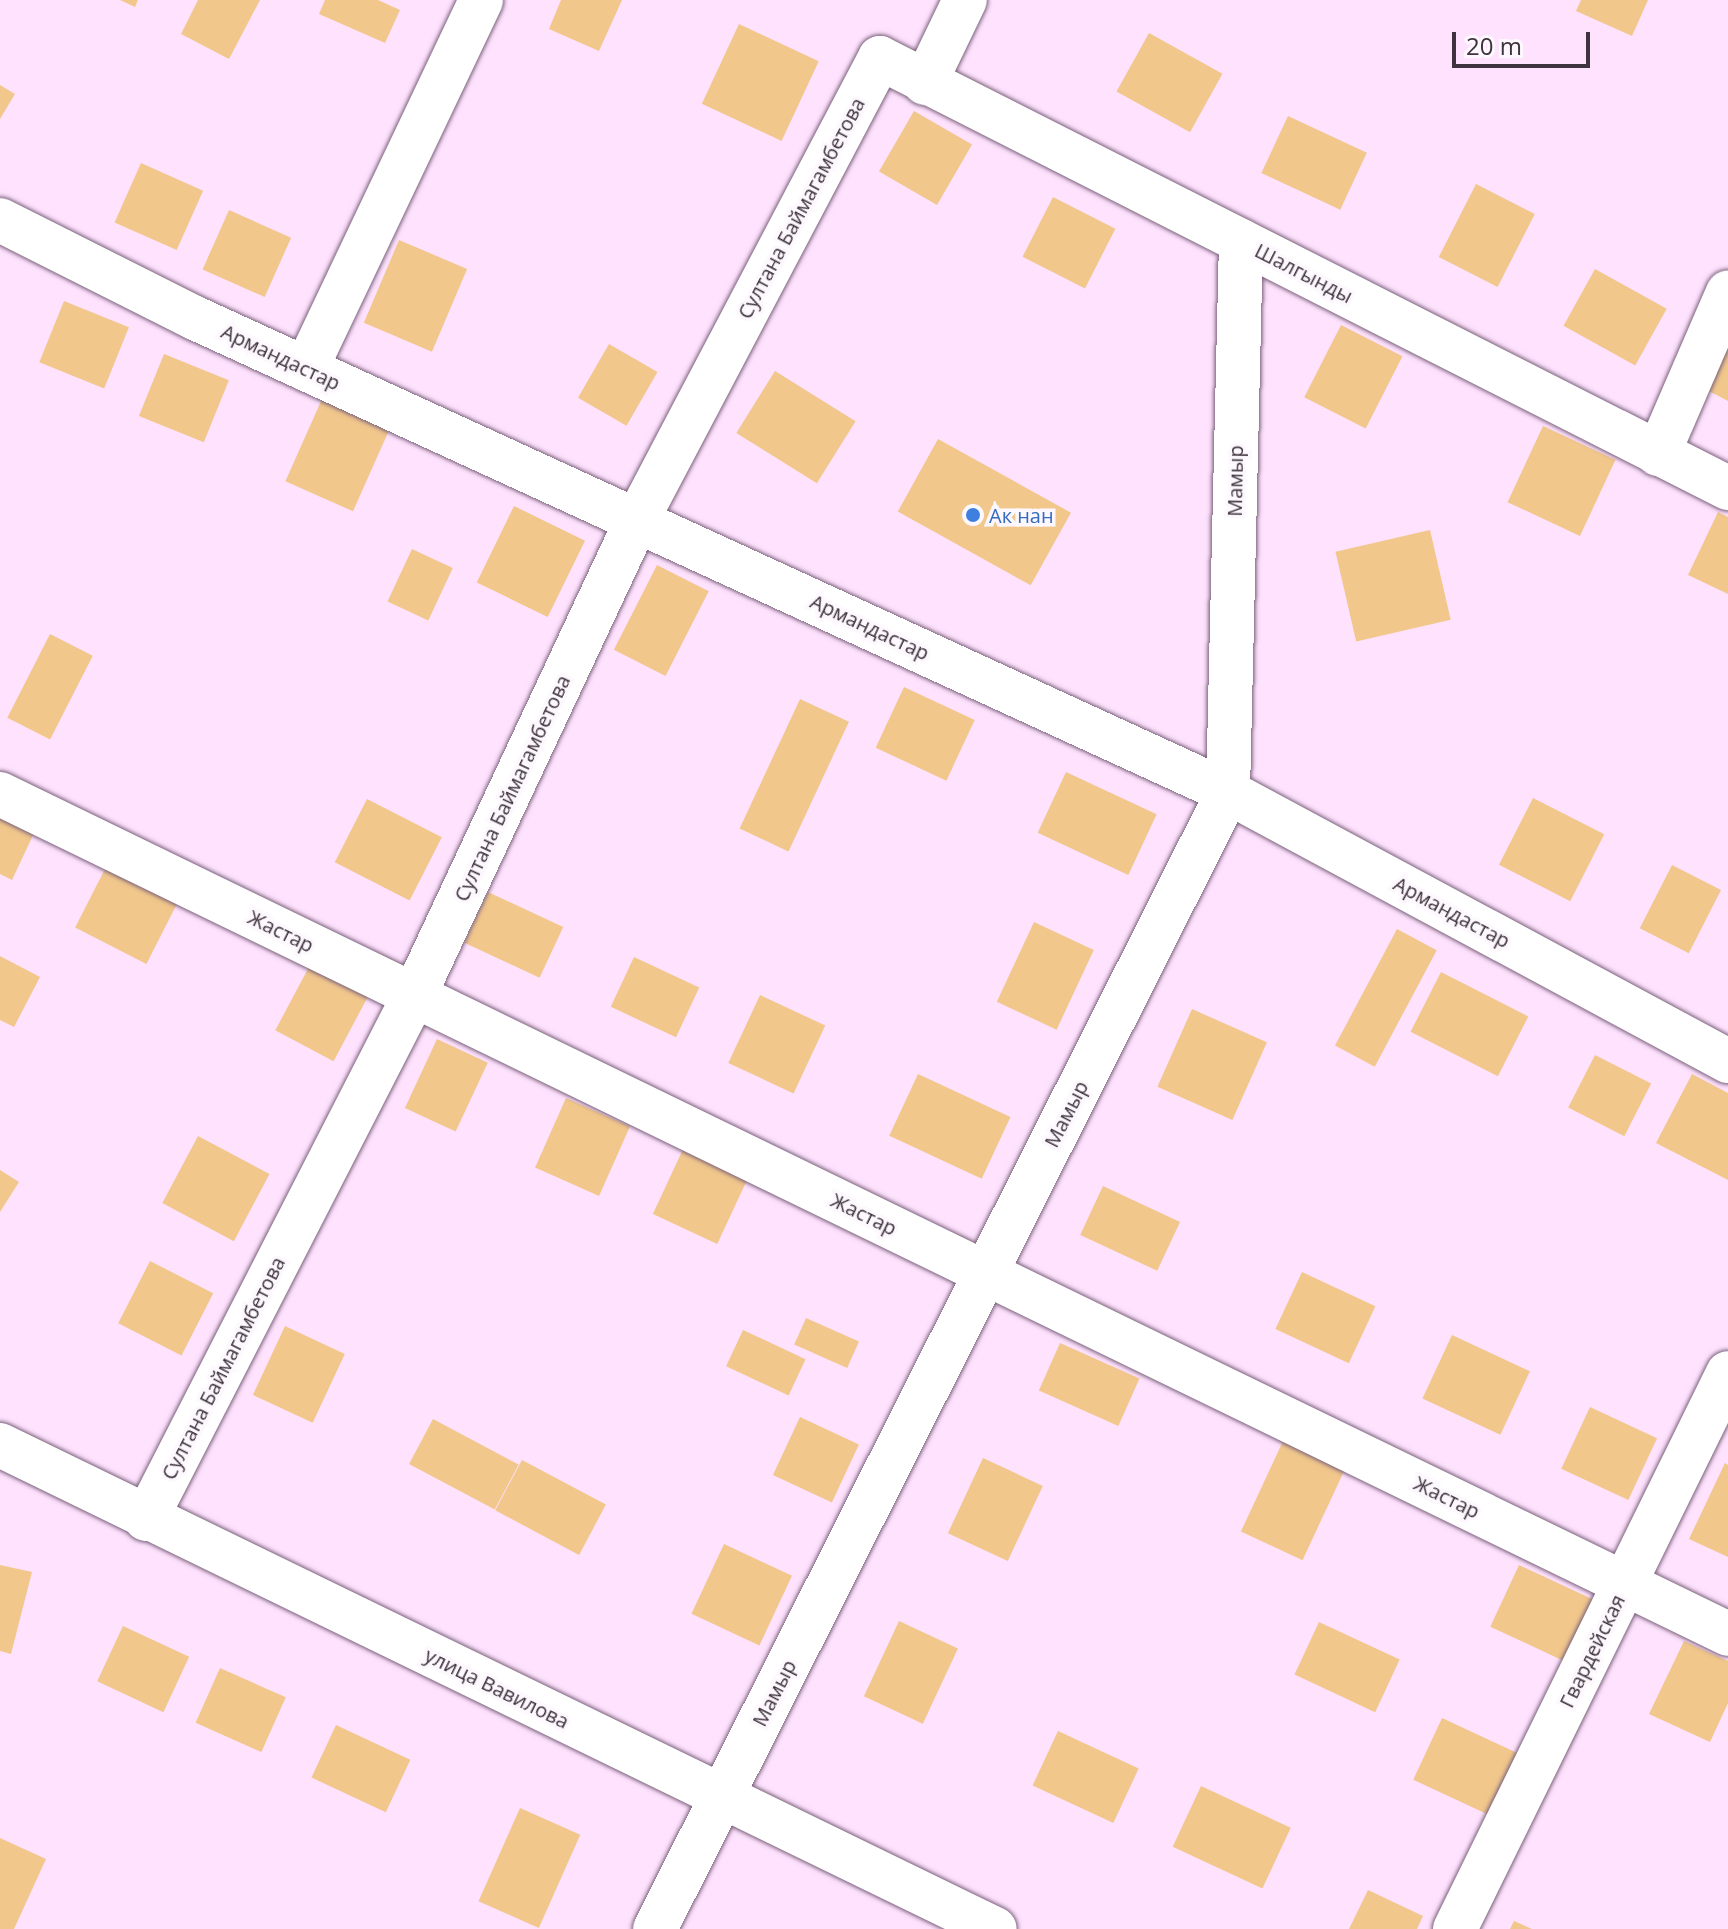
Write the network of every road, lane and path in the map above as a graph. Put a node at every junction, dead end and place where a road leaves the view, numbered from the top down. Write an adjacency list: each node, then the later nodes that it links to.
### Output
1 (481, 0): 8 (street)
2 (965, 0): 4 (street)
3 (880, 58): 4 (street, Шалгынды); 11 (street, Султана Баймагамбетова)
4 (925, 83): 6 (street, Шалгынды)
5 (0, 220): 8 (street, Армандастар)
6 (1241, 241): 9 (street, Шалгынды); 12 (street, Мамыр)
7 (1728, 292): 9 (street)
8 (306, 369): 11 (street, Армандастар)
9 (1658, 454): 10 (street, Шалгынды)
10 (1728, 488)
11 (637, 520): 12 (street, Армандастар); 14 (street, Султана Баймагамбетова)
12 (1228, 792): 15 (street, Армандастар); 16 (street, Мамыр)
13 (0, 794): 14 (street, Жастар)
14 (414, 996): 16 (street, Жастар); 19 (street, Султана Баймагамбетова)
15 (1728, 1061)
16 (986, 1273): 20 (street, Жастар); 22 (street, Мамыр)
17 (1728, 1373): 20 (street, Гвардейская)
18 (0, 1445): 19 (street, улица Вавилова)
19 (146, 1519): 22 (street, улица Вавилова)
20 (1625, 1584): 21 (street, Жастар); 25 (street, Гвардейская)
21 (1728, 1634)
22 (722, 1795): 23 (street, Мамыр); 24 (street, улица Вавилова)
23 (655, 1929)
24 (995, 1929)
25 (1455, 1929)

